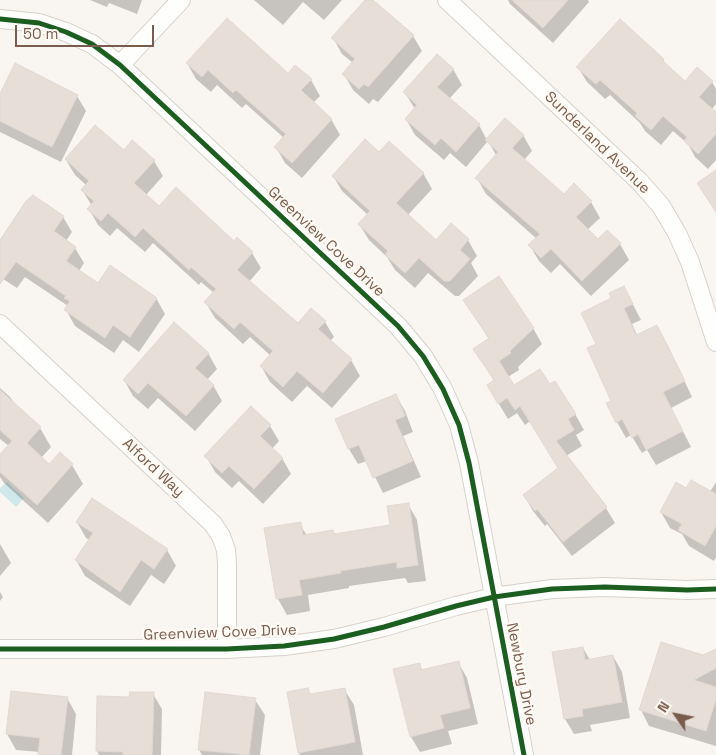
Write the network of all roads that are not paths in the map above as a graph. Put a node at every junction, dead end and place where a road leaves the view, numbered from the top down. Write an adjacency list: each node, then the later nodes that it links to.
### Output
1 (181, 0): 4 (street)
2 (447, 0): 6 (street, Sunderland Avenue)
3 (0, 19): 4 (street, Greenview Cove Drive)
4 (120, 65): 9 (street, Greenview Cove Drive)
5 (0, 324): 12 (street, Alford Way)
6 (716, 342)
7 (716, 589): 8 (street, Greenview Cove Drive)
8 (687, 590): 9 (street, Greenview Cove Drive); 10 (street, Greenview Cove Drive)
9 (494, 598): 12 (street, Greenview Cove Drive); 13 (street, Newbury Drive)
10 (716, 601)
11 (0, 649): 12 (street, Greenview Cove Drive)
12 (228, 649)
13 (524, 755)

